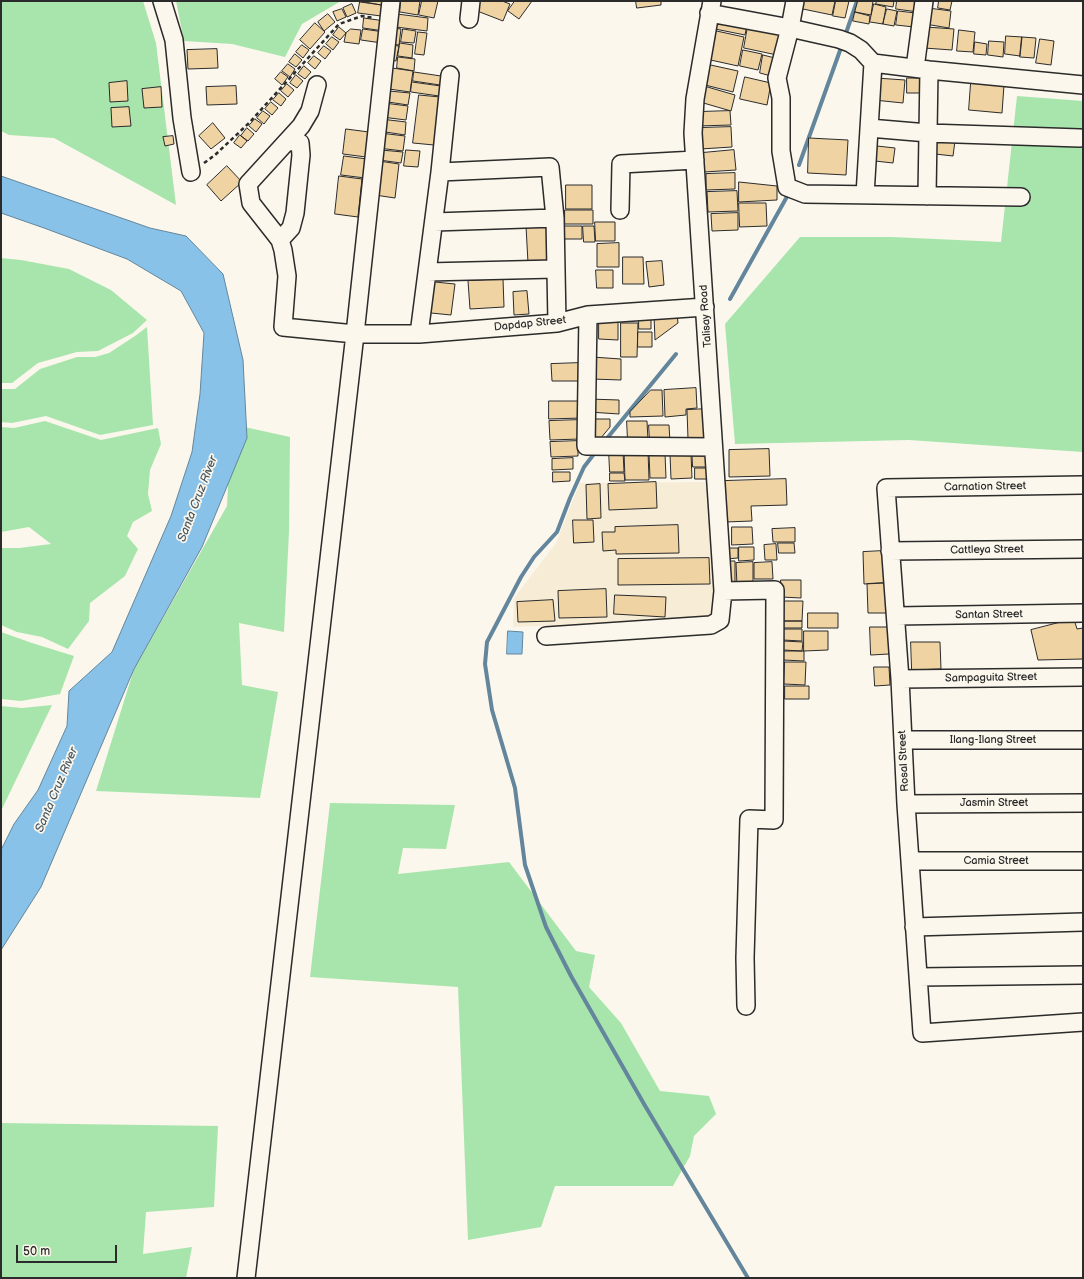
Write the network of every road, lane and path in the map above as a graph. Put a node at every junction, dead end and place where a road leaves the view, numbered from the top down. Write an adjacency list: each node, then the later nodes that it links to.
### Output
1 (162, 1): 20 (street)
2 (391, 1): 34 (street)
3 (471, 1): 8 (street)
4 (795, 1): 9 (street)
5 (924, 1): 11 (street)
6 (711, 7): 9 (street); 19 (street, Talisay Road)
7 (376, 18): 20 (path)
8 (470, 19)
9 (790, 28): 10 (street); 22 (street)
10 (873, 63): 11 (street); 15 (street)
11 (922, 69): 14 (street); 16 (street)
12 (450, 75): 21 (street)
13 (317, 85): 18 (street)
14 (1083, 85)
15 (869, 128): 16 (street); 22 (street)
16 (928, 133): 17 (street); 23 (street)
17 (1080, 138)
18 (288, 141): 28 (street); 28 (street)
19 (695, 160): 25 (street); 31 (street, Talisay Road)
20 (191, 172)
21 (440, 172): 26 (street); 27 (street)
22 (865, 195): 23 (street)
23 (927, 196): 24 (street)
24 (1021, 197)
25 (620, 210)
26 (555, 218): 27 (street); 29 (street)
27 (434, 222): 30 (street)
28 (280, 240): 34 (street, Dapdap Street)
29 (555, 269): 30 (street); 33 (street)
30 (427, 272): 35 (street)
31 (705, 307): 32 (street, Dapdap Street); 36 (street, Talisay Road)
32 (588, 315): 33 (street, Dapdap Street); 36 (street)
33 (557, 323): 35 (street, Dapdap Street)
34 (355, 334): 35 (street, Dapdap Street); 59 (street)
35 (419, 334)
36 (713, 446): 41 (street, Talisay Road)
37 (1083, 485): 38 (street, Carnation Street)
38 (886, 488): 40 (street, Rosal Street)
39 (1083, 549): 40 (street, Cattleya Street)
40 (890, 551): 43 (street, Rosal Street)
41 (722, 591): 44 (street, Talisay Road); 57 (street)
42 (1083, 613): 43 (street, Santan Street)
43 (896, 616): 46 (street, Rosal Street)
44 (546, 636)
45 (1083, 677): 46 (street, Sampaguita Street)
46 (900, 679): 47 (street, Rosal Street)
47 (903, 740): 48 (street, Ilang-Ilang Street); 50 (street, Rosal Street)
48 (1083, 740)
49 (1083, 803): 50 (street, Jasmin Street)
50 (906, 804): 51 (street, Rosal Street)
51 (910, 861): 52 (street, Camia Street); 54 (street, Rosal Street)
52 (1083, 861)
53 (1083, 922): 54 (street)
54 (914, 927): 56 (street, Rosal Street)
55 (1083, 975): 56 (street)
56 (918, 977): 58 (street, Rosal Street)
57 (746, 1006)
58 (1083, 1022)
59 (246, 1278)

